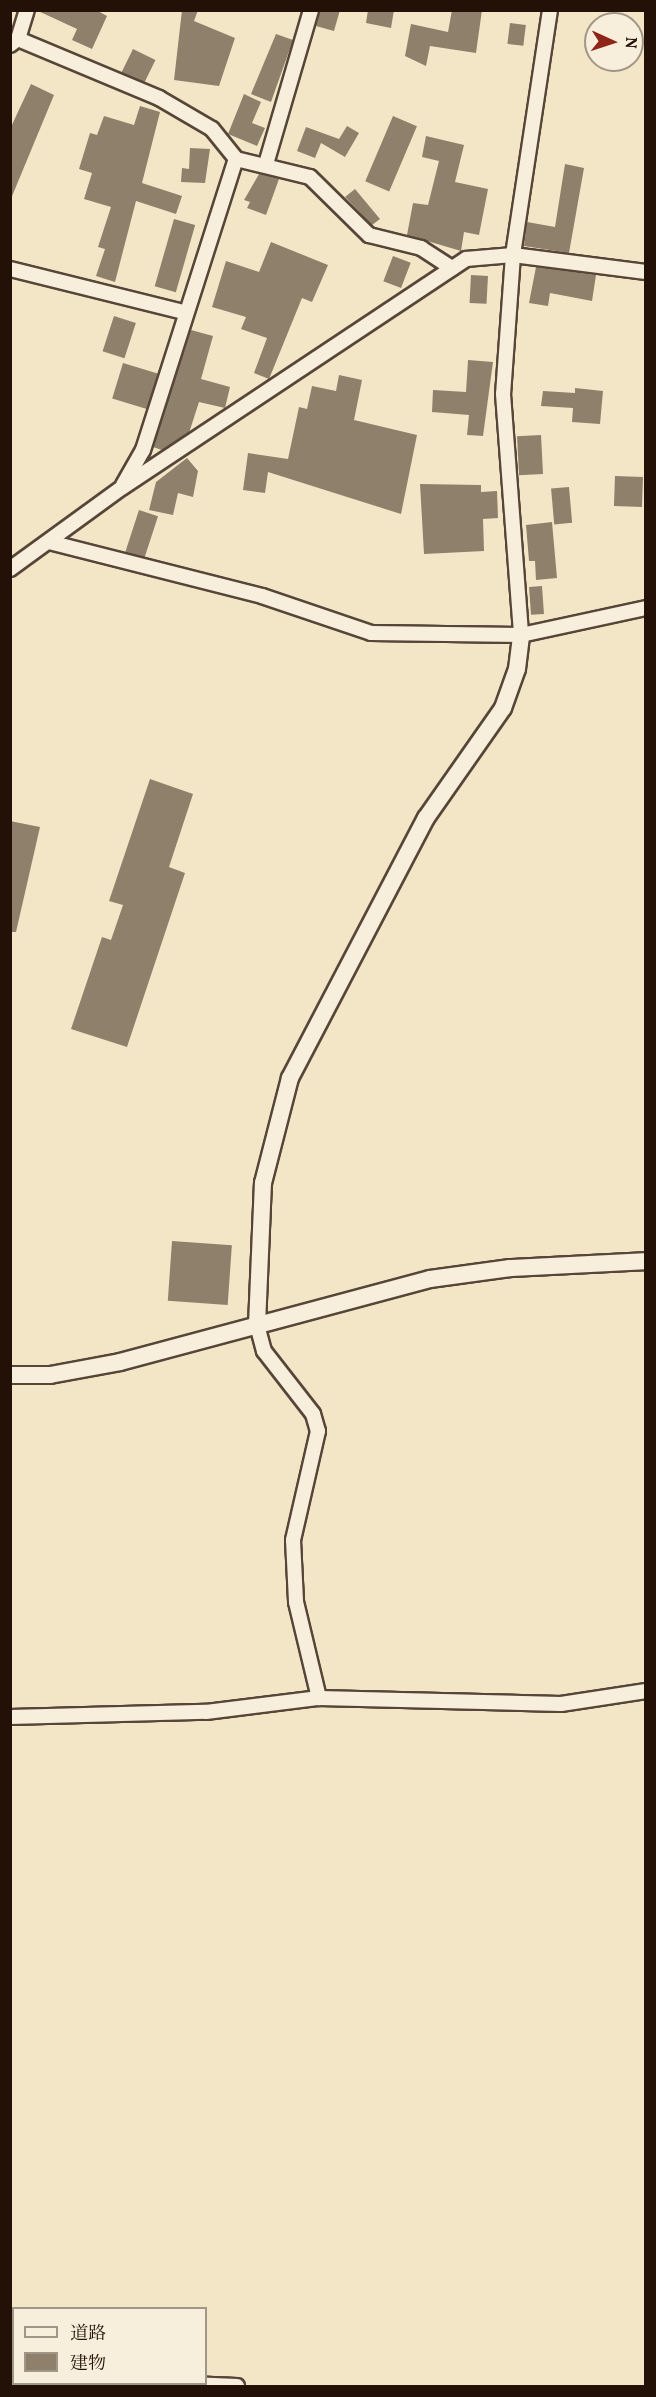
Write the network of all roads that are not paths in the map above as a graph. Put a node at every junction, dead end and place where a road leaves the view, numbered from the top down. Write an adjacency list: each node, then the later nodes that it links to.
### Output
1 (27, 10): 4 (street)
2 (312, 10): 6 (street)
3 (550, 10): 7 (street)
4 (14, 42): 5 (street)
5 (236, 159): 6 (street); 11 (street)
6 (266, 164): 8 (street)
7 (513, 255): 8 (street); 10 (street); 16 (street)
8 (452, 268): 12 (street)
9 (10, 269): 11 (street)
10 (645, 272)
11 (184, 312): 12 (street)
12 (123, 486): 13 (street)
13 (49, 542): 14 (street); 16 (street)
14 (10, 569)
15 (645, 608): 16 (street)
16 (521, 635): 18 (street)
17 (645, 1261): 18 (street)
18 (257, 1325): 19 (street); 21 (street)
19 (10, 1375)
20 (645, 1691): 21 (street)
21 (319, 1698): 22 (street)
22 (10, 1717)
23 (207, 2385): 24 (street)
24 (237, 2386)

